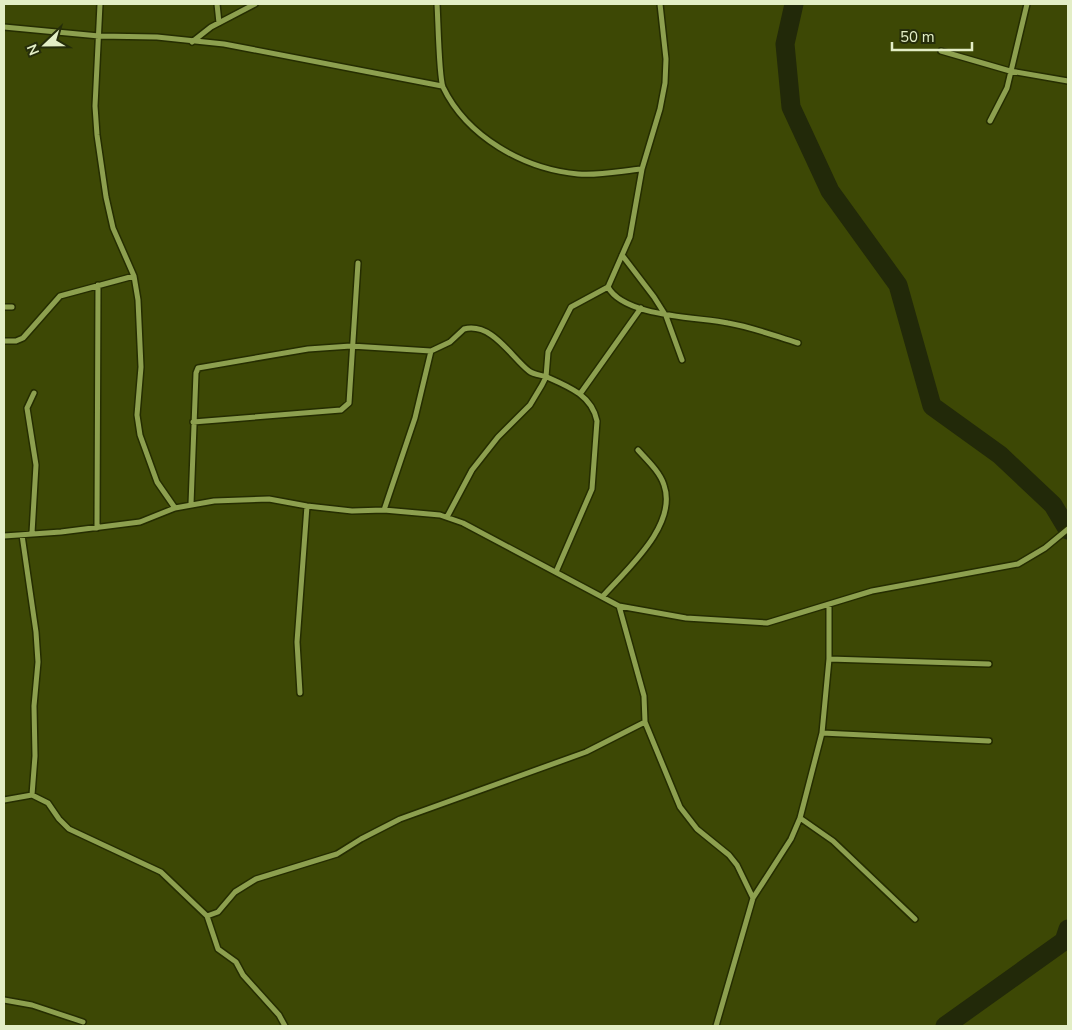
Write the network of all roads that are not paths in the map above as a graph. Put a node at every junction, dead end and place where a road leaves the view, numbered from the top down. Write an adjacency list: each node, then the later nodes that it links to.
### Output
1 (100, 4): 9 (street)
2 (216, 4): 7 (street)
3 (254, 4): 7 (street)
4 (437, 4): 14 (street)
5 (660, 4): 16 (street)
6 (1027, 4): 12 (street)
7 (219, 23): 10 (street)
8 (4, 27): 9 (street)
9 (99, 36): 10 (street); 19 (street)
10 (192, 42): 14 (street)
11 (940, 51): 12 (street)
12 (1010, 71): 13 (street); 15 (street)
13 (1068, 81)
14 (442, 86): 16 (street)
15 (990, 121)
16 (642, 169): 17 (street)
17 (622, 255): 21 (street); 25 (street)
18 (358, 262): 28 (street)
19 (134, 276): 20 (street); 38 (street)
20 (98, 285): 26 (street); 41 (street)
21 (608, 287): 24 (street); 31 (street)
22 (4, 307): 23 (street)
23 (12, 307)
24 (642, 308): 25 (street); 33 (street)
25 (666, 316): 27 (street); 30 (street)
26 (4, 341)
27 (798, 342)
28 (351, 346): 29 (street); 34 (street); 34 (street)
29 (431, 351): 31 (street); 39 (street)
30 (682, 360)
31 (546, 377): 33 (street); 40 (street)
32 (34, 393): 43 (street)
33 (580, 394): 46 (street)
34 (193, 422): 36 (street)
35 (638, 450): 47 (street)
36 (192, 504): 37 (street); 38 (street)
37 (307, 506): 39 (street); 52 (street)
38 (174, 508): 41 (street)
39 (384, 510): 40 (street)
40 (447, 518): 46 (street)
41 (97, 528): 43 (street)
42 (1068, 529): 48 (street)
43 (32, 534): 44 (street)
44 (22, 535): 45 (street); 56 (street)
45 (4, 536)
46 (556, 572): 47 (street)
47 (603, 596): 49 (street)
48 (829, 604): 49 (street); 50 (street)
49 (619, 606): 53 (street)
50 (829, 659): 51 (street); 54 (street)
51 (989, 664)
52 (300, 693)
53 (645, 722): 59 (street); 60 (street)
54 (822, 733): 55 (street); 58 (street)
55 (990, 741)
56 (32, 795): 57 (street); 60 (street)
57 (4, 800)
58 (800, 818): 59 (street); 61 (street)
59 (753, 898): 65 (street)
60 (207, 916): 64 (street)
61 (915, 919)
62 (4, 1000): 63 (street)
63 (83, 1022)
64 (285, 1026)
65 (716, 1026)

